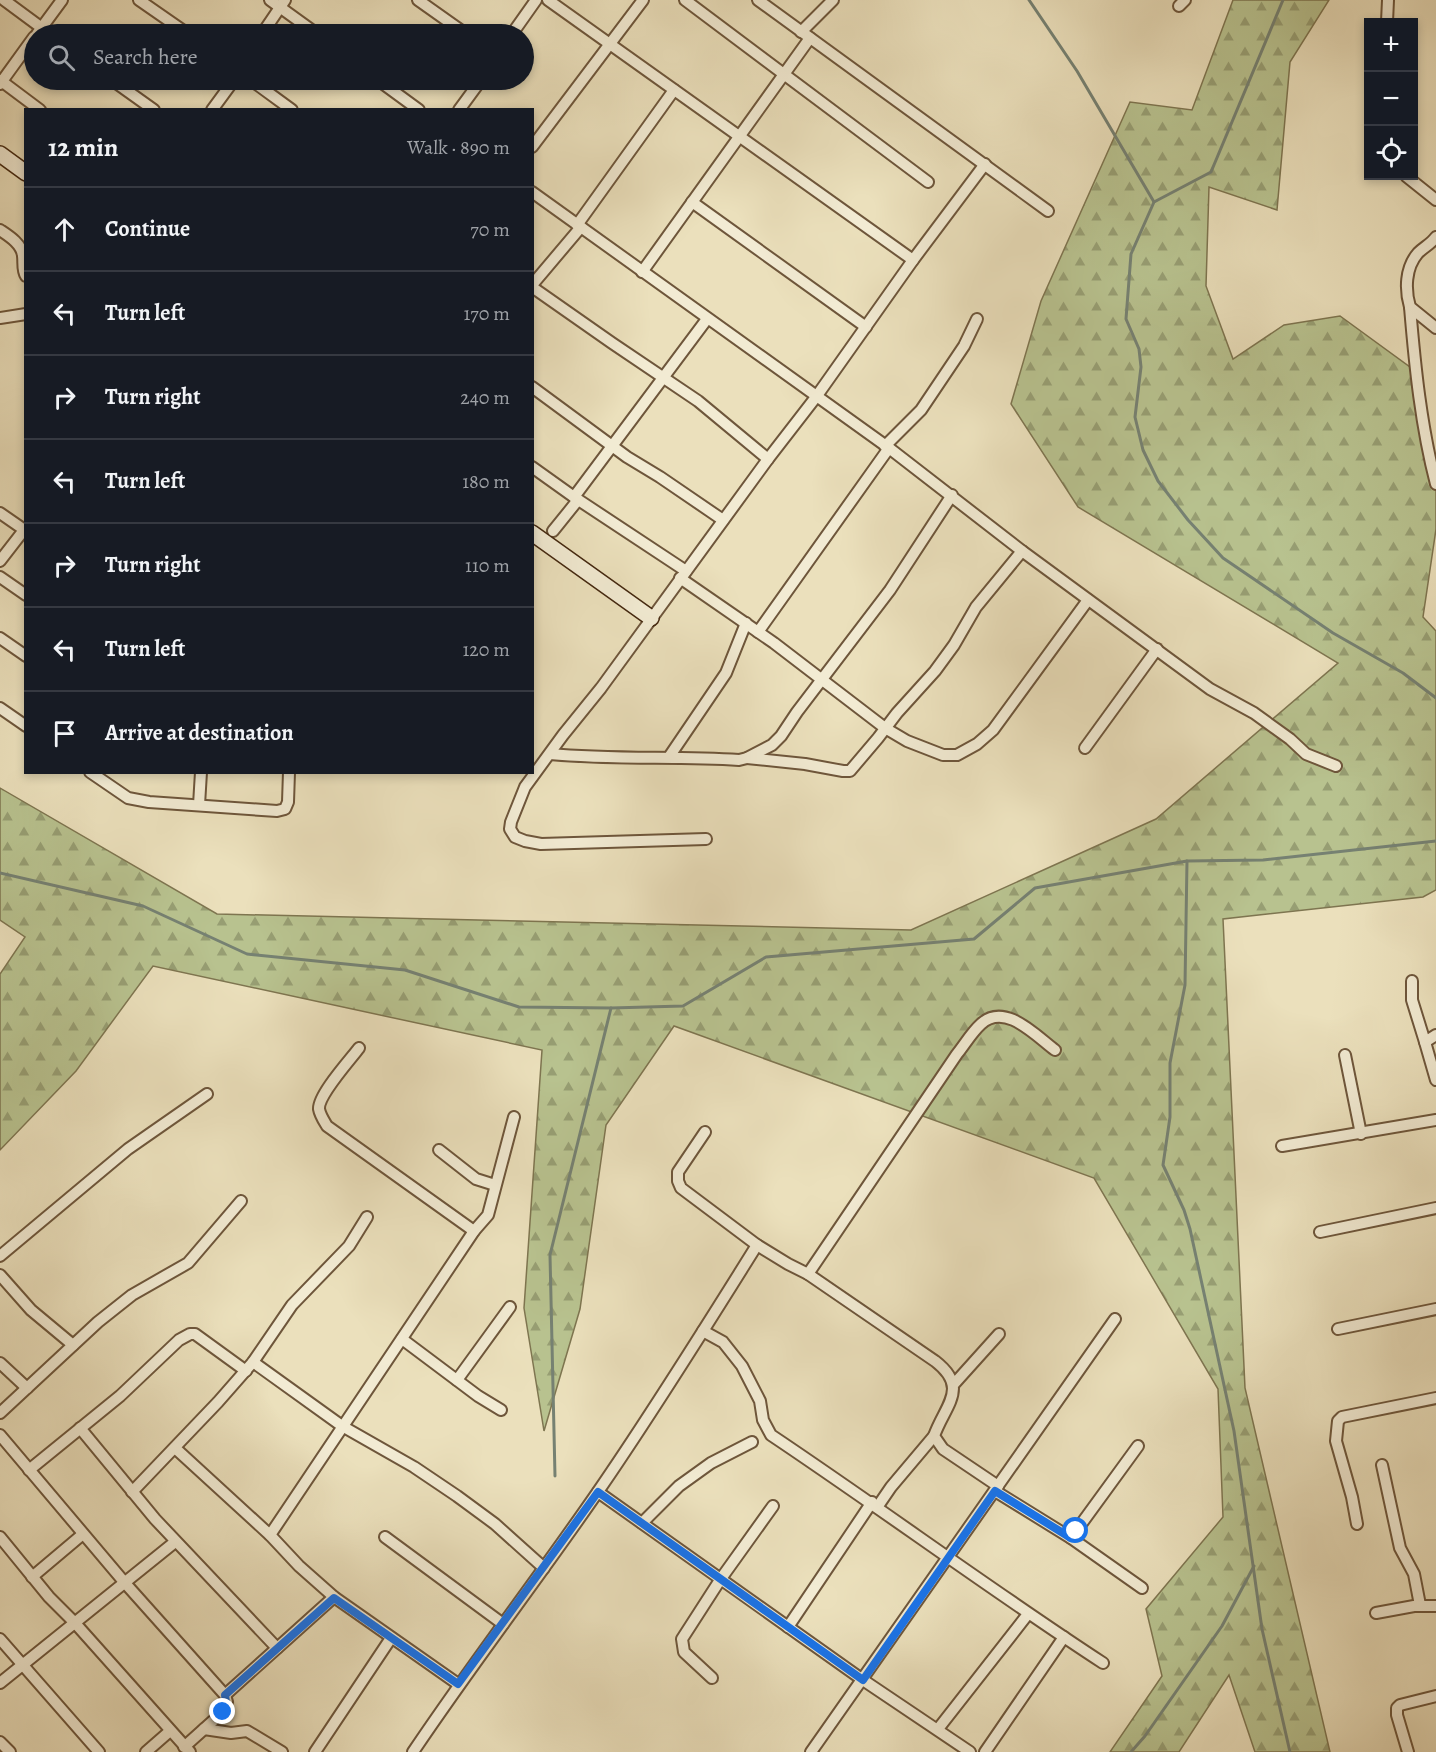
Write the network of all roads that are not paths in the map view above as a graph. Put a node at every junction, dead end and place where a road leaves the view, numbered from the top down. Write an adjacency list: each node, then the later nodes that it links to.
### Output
1 (4, 0): 15 (street)
2 (62, 0): 16 (street)
3 (140, 0): 17 (street)
4 (270, 0): 13 (street)
5 (418, 0): 20 (street)
6 (536, 0): 21 (street)
7 (548, 0): 23 (street)
8 (643, 0): 23 (street)
9 (685, 0): 25 (street)
10 (758, 0): 22 (street)
11 (833, 0): 22 (street)
12 (1388, 0): 14 (street)
13 (282, 4): 18 (street); 19 (street)
14 (1387, 18)
15 (29, 24)
16 (46, 24)
17 (174, 24)
18 (269, 24)
19 (305, 24)
20 (452, 24)
21 (519, 24)
22 (805, 35): 25 (street); 42 (street)
23 (610, 45): 32 (street); 40 (street)
24 (24, 54): 26 (street)
25 (784, 73): 39 (street); 45 (street)
26 (1, 82): 33 (street)
27 (126, 90): 34 (street)
28 (227, 90): 35 (street)
29 (265, 90): 36 (street)
30 (392, 90): 37 (street)
31 (474, 90): 38 (street)
32 (674, 90): 39 (street); 50 (street)
33 (37, 108)
34 (151, 108)
35 (213, 108)
36 (289, 108)
37 (416, 108)
38 (460, 108)
39 (739, 136): 48 (street); 53 (street)
40 (534, 144)
41 (0, 154): 43 (street)
42 (985, 164): 49 (street); 53 (street)
43 (24, 171)
44 (1411, 180): 47 (street)
45 (927, 182)
46 (534, 193): 50 (street)
47 (1436, 200)
48 (692, 202): 54 (street); 63 (street)
49 (1048, 211)
50 (579, 226): 54 (street); 56 (street)
51 (0, 230): 55 (street)
52 (1436, 237): 58 (street)
53 (913, 260): 63 (street)
54 (642, 272): 61 (street)
55 (24, 274)
56 (534, 283)
57 (534, 287): 65 (street)
58 (1410, 307): 64 (street); 72 (street)
59 (24, 314): 60 (street)
60 (0, 318)
61 (707, 319): 65 (street); 67 (street)
62 (977, 319): 69 (street)
63 (866, 327): 67 (street)
64 (1436, 328)
65 (664, 376): 68 (street); 70 (street)
66 (534, 388): 68 (street)
67 (816, 397): 69 (street); 70 (street)
68 (612, 446): 74 (street); 76 (street)
69 (887, 447): 73 (street); 89 (street)
70 (768, 459): 76 (street)
71 (534, 468): 74 (street)
72 (1436, 484)
73 (952, 495): 81 (street); 93 (street)
74 (576, 498): 79 (street); 83 (street)
75 (0, 513): 77 (street)
76 (723, 520): 83 (street)
77 (24, 529)
78 (24, 531): 82 (street)
79 (553, 531)
80 (534, 534): 87 (street)
81 (1022, 551): 86 (street); 96 (street)
82 (0, 561)
83 (683, 574): 87 (street); 88 (street)
84 (0, 577): 85 (street)
85 (24, 594)
86 (1088, 600): 91 (street); 96 (street)
87 (651, 618): 98 (street)
88 (746, 623): 89 (street); 99 (street)
89 (758, 632): 93 (street)
90 (0, 638): 92 (street)
91 (1157, 649): 97 (street); 101 (street)
92 (24, 655)
93 (822, 678): 96 (street); 100 (street)
94 (0, 708): 95 (street)
95 (24, 725)
96 (885, 728): 100 (street)
97 (1085, 748)
98 (550, 754): 99 (street); 106 (street)
99 (669, 757): 100 (street)
100 (747, 758)
101 (1336, 766)
102 (93, 774): 105 (street)
103 (201, 774): 105 (street)
104 (288, 774): 105 (street)
105 (199, 805)
106 (706, 839)
107 (1412, 981): 109 (street)
108 (1436, 1035): 109 (street)
109 (1425, 1042): 113 (street)
110 (359, 1048): 125 (street)
111 (1054, 1050): 129 (street)
112 (1345, 1055): 118 (street)
113 (1436, 1080)
114 (207, 1094): 128 (street)
115 (514, 1117): 121 (street)
116 (1436, 1120): 118 (street)
117 (705, 1132): 127 (street)
118 (1361, 1134): 119 (street)
119 (1282, 1146)
120 (439, 1150): 121 (street)
121 (495, 1185): 125 (street)
122 (241, 1201): 138 (street)
123 (1436, 1208): 126 (street)
124 (367, 1217): 140 (street)
125 (474, 1231): 137 (street)
126 (1320, 1232)
127 (757, 1245): 129 (street); 135 (street)
128 (0, 1256)
129 (808, 1274): 142 (street)
130 (0, 1275): 138 (street)
131 (510, 1307): 141 (street)
132 (1436, 1309): 134 (street)
133 (1115, 1319): 156 (street)
134 (1338, 1329)
135 (703, 1331): 158 (street); 159 (street)
136 (999, 1334): 142 (street)
137 (402, 1339): 141 (street); 147 (street)
138 (73, 1345): 143 (street)
139 (0, 1363): 143 (street)
140 (250, 1367): 147 (street); 148 (street); 153 (street)
141 (458, 1380): 145 (street)
142 (954, 1384): 150 (street)
143 (27, 1388): 146 (street)
144 (1436, 1398): 162 (street)
145 (501, 1410)
146 (0, 1413)
147 (342, 1425): 164 (street); 170 (street)
148 (80, 1428): 155 (street); 157 (street)
149 (0, 1435): 155 (street)
150 (934, 1436): 156 (street); 159 (street)
151 (752, 1442): 161 (street)
152 (1138, 1446): 167 (street)
153 (175, 1448): 157 (street); 164 (street)
154 (1382, 1465): 176 (street)
155 (29, 1470): 163 (street)
156 (996, 1489): 167 (street); 169 (street)
157 (132, 1492): 168 (street)
158 (598, 1492): 161 (street); 170 (street)
159 (875, 1504): 169 (street); 182 (street)
160 (773, 1506): 172 (street)
161 (642, 1523): 172 (street)
162 (1357, 1524)
163 (83, 1534): 171 (street); 173 (street)
164 (270, 1535): 175 (street)
165 (0, 1537): 171 (street)
166 (385, 1537): 181 (street)
167 (1071, 1538): 174 (street)
168 (175, 1542): 173 (street); 186 (street)
169 (949, 1556): 179 (street); 190 (street)
170 (544, 1568): 181 (street)
171 (32, 1577): 180 (street)
172 (720, 1580): 182 (street); 189 (street)
173 (125, 1584): 180 (street); 193 (street)
174 (1142, 1588)
175 (334, 1598): 184 (street); 186 (street)
176 (1420, 1605): 177 (street); 178 (street)
177 (1436, 1606)
178 (1376, 1613)
179 (1028, 1614): 183 (street); 196 (street)
180 (75, 1623): 188 (street); 197 (street)
181 (503, 1624): 192 (street)
182 (788, 1627): 190 (street)
183 (1064, 1637): 187 (street); 208 (street)
184 (392, 1638): 192 (street); 205 (street)
185 (0, 1640): 188 (street)
186 (277, 1648): 193 (street)
187 (1103, 1663)
188 (23, 1664): 191 (street); 202 (street)
189 (712, 1678)
190 (863, 1680): 196 (street); 200 (street)
191 (0, 1683)
192 (458, 1684): 206 (street)
193 (225, 1695): 195 (street)
194 (1436, 1696): 209 (street)
195 (204, 1729): 199 (street); 204 (street)
196 (938, 1729): 207 (street)
197 (170, 1731): 199 (street); 203 (street)
198 (0, 1742): 201 (street)
199 (187, 1749)
200 (814, 1751)
201 (10, 1752)
202 (99, 1752)
203 (146, 1752)
204 (282, 1752)
205 (315, 1752)
206 (413, 1752)
207 (970, 1752)
208 (985, 1752)
209 (1408, 1752)

